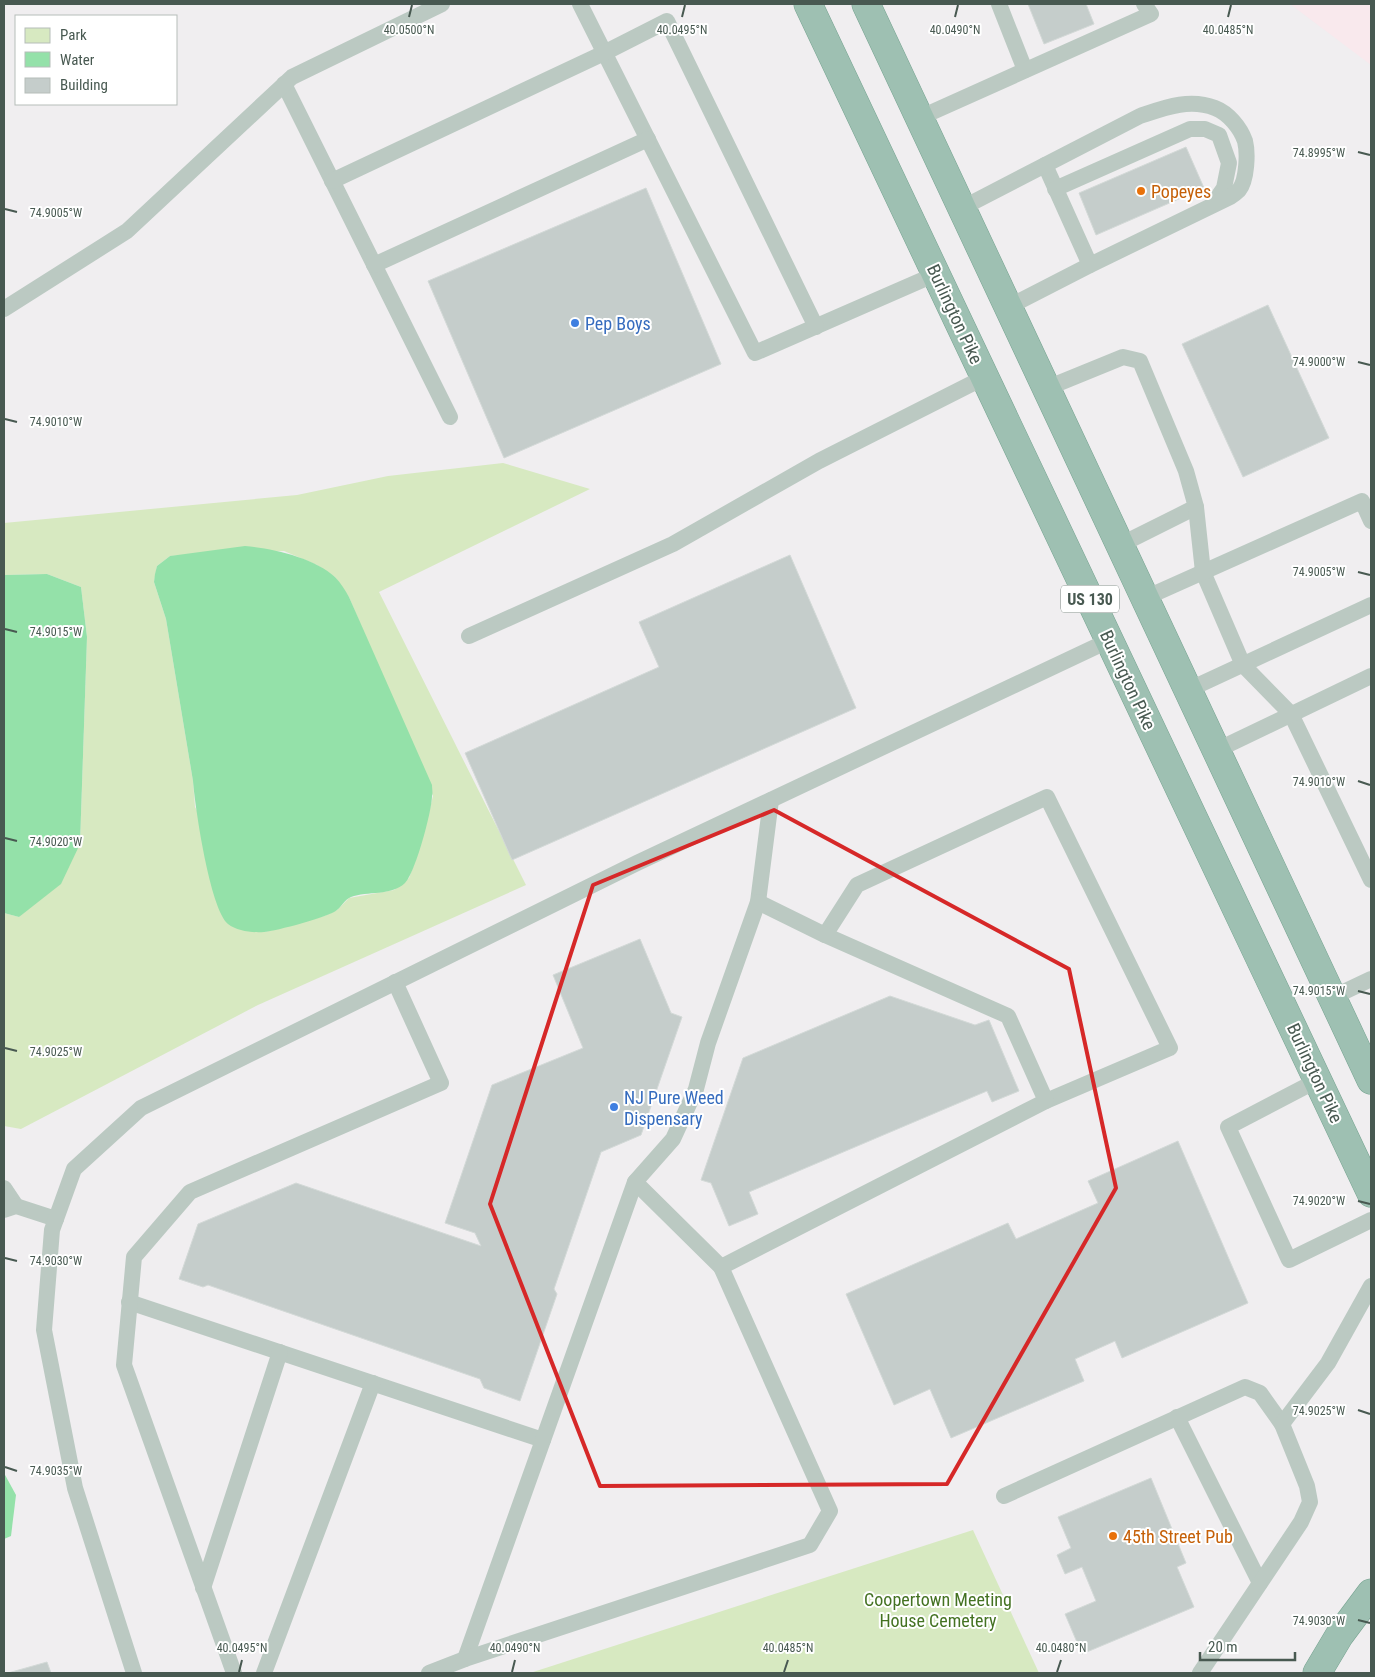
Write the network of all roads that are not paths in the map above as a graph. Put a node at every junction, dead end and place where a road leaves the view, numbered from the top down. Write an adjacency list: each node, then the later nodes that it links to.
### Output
1 (442, 4): 9 (lane)
2 (580, 4): 7 (lane)
3 (808, 4): 19 (highway, Burlington Pike / US 130)
4 (866, 4): 10 (highway, US 130)
5 (999, 4): 8 (lane)
6 (1144, 4): 8 (lane)
7 (604, 53): 11 (lane); 13 (lane); 22 (lane)
8 (1025, 70): 10 (lane)
9 (284, 84): 13 (lane); 21 (lane)
10 (919, 118): 15 (highway, US 130)
11 (648, 139): 17 (lane); 22 (lane)
12 (1045, 165): 14 (lane); 15 (lane); 16 (lane)
13 (332, 181): 17 (lane)
14 (1055, 188): 16 (lane); 18 (lane)
15 (962, 208): 20 (highway, US 130)
16 (1209, 209): 18 (lane)
17 (374, 265): 25 (lane)
18 (1090, 265): 20 (lane)
19 (936, 274): 22 (lane); 23 (highway, Burlington Pike / US 130)
20 (1008, 307): 24 (highway, US 130)
21 (4, 309)
22 (816, 327)
23 (985, 377): 32 (lane); 33 (highway, Burlington Pike / US 130)
24 (1047, 388): 26 (lane); 28 (highway, US 130)
25 (450, 417)
26 (1196, 507): 28 (lane); 29 (lane)
27 (1371, 521): 29 (lane)
28 (1120, 545): 30 (highway, US 130)
29 (1203, 572): 30 (lane); 34 (lane)
30 (1145, 598): 36 (highway, US 130)
31 (1371, 605): 34 (lane)
32 (469, 636)
33 (1110, 640): 39 (lane); 46 (highway, Burlington Pike / US 130)
34 (1242, 665): 36 (lane); 37 (lane)
35 (1371, 676): 37 (lane)
36 (1188, 690): 38 (highway, US 130)
37 (1291, 714): 38 (lane); 40 (lane)
38 (1216, 750): 45 (highway, US 130)
39 (771, 800): 41 (lane); 44 (lane)
40 (1371, 880)
41 (758, 902): 42 (lane); 49 (lane)
42 (825, 935): 48 (lane); 48 (lane)
43 (1371, 979): 45 (lane)
44 (395, 982): 53 (lane); 57 (lane)
45 (1333, 997): 47 (highway, US 130)
46 (1318, 1080): 51 (highway, Burlington Pike / US 130); 54 (lane)
47 (1371, 1080)
48 (1046, 1101): 55 (lane)
49 (635, 1182): 55 (lane); 62 (lane)
50 (4, 1188): 52 (lane)
51 (1371, 1193)
52 (10, 1208): 53 (lane)
53 (56, 1218): 68 (lane)
54 (1371, 1220)
55 (721, 1267): 67 (lane)
56 (1371, 1286): 61 (lane)
57 (130, 1302): 58 (lane); 65 (lane)
58 (280, 1352): 59 (lane); 65 (lane)
59 (373, 1383): 62 (lane); 70 (lane)
60 (1177, 1417): 61 (lane); 63 (lane); 64 (lane)
61 (1282, 1424): 64 (lane)
62 (543, 1440): 67 (lane)
63 (1004, 1496)
64 (1260, 1583): 72 (lane)
65 (203, 1588): 69 (lane)
66 (1371, 1593): 73 (highway)
67 (465, 1659): 71 (lane)
68 (134, 1673)
69 (234, 1673)
70 (264, 1673)
71 (429, 1673)
72 (1200, 1673)
73 (1317, 1673)

